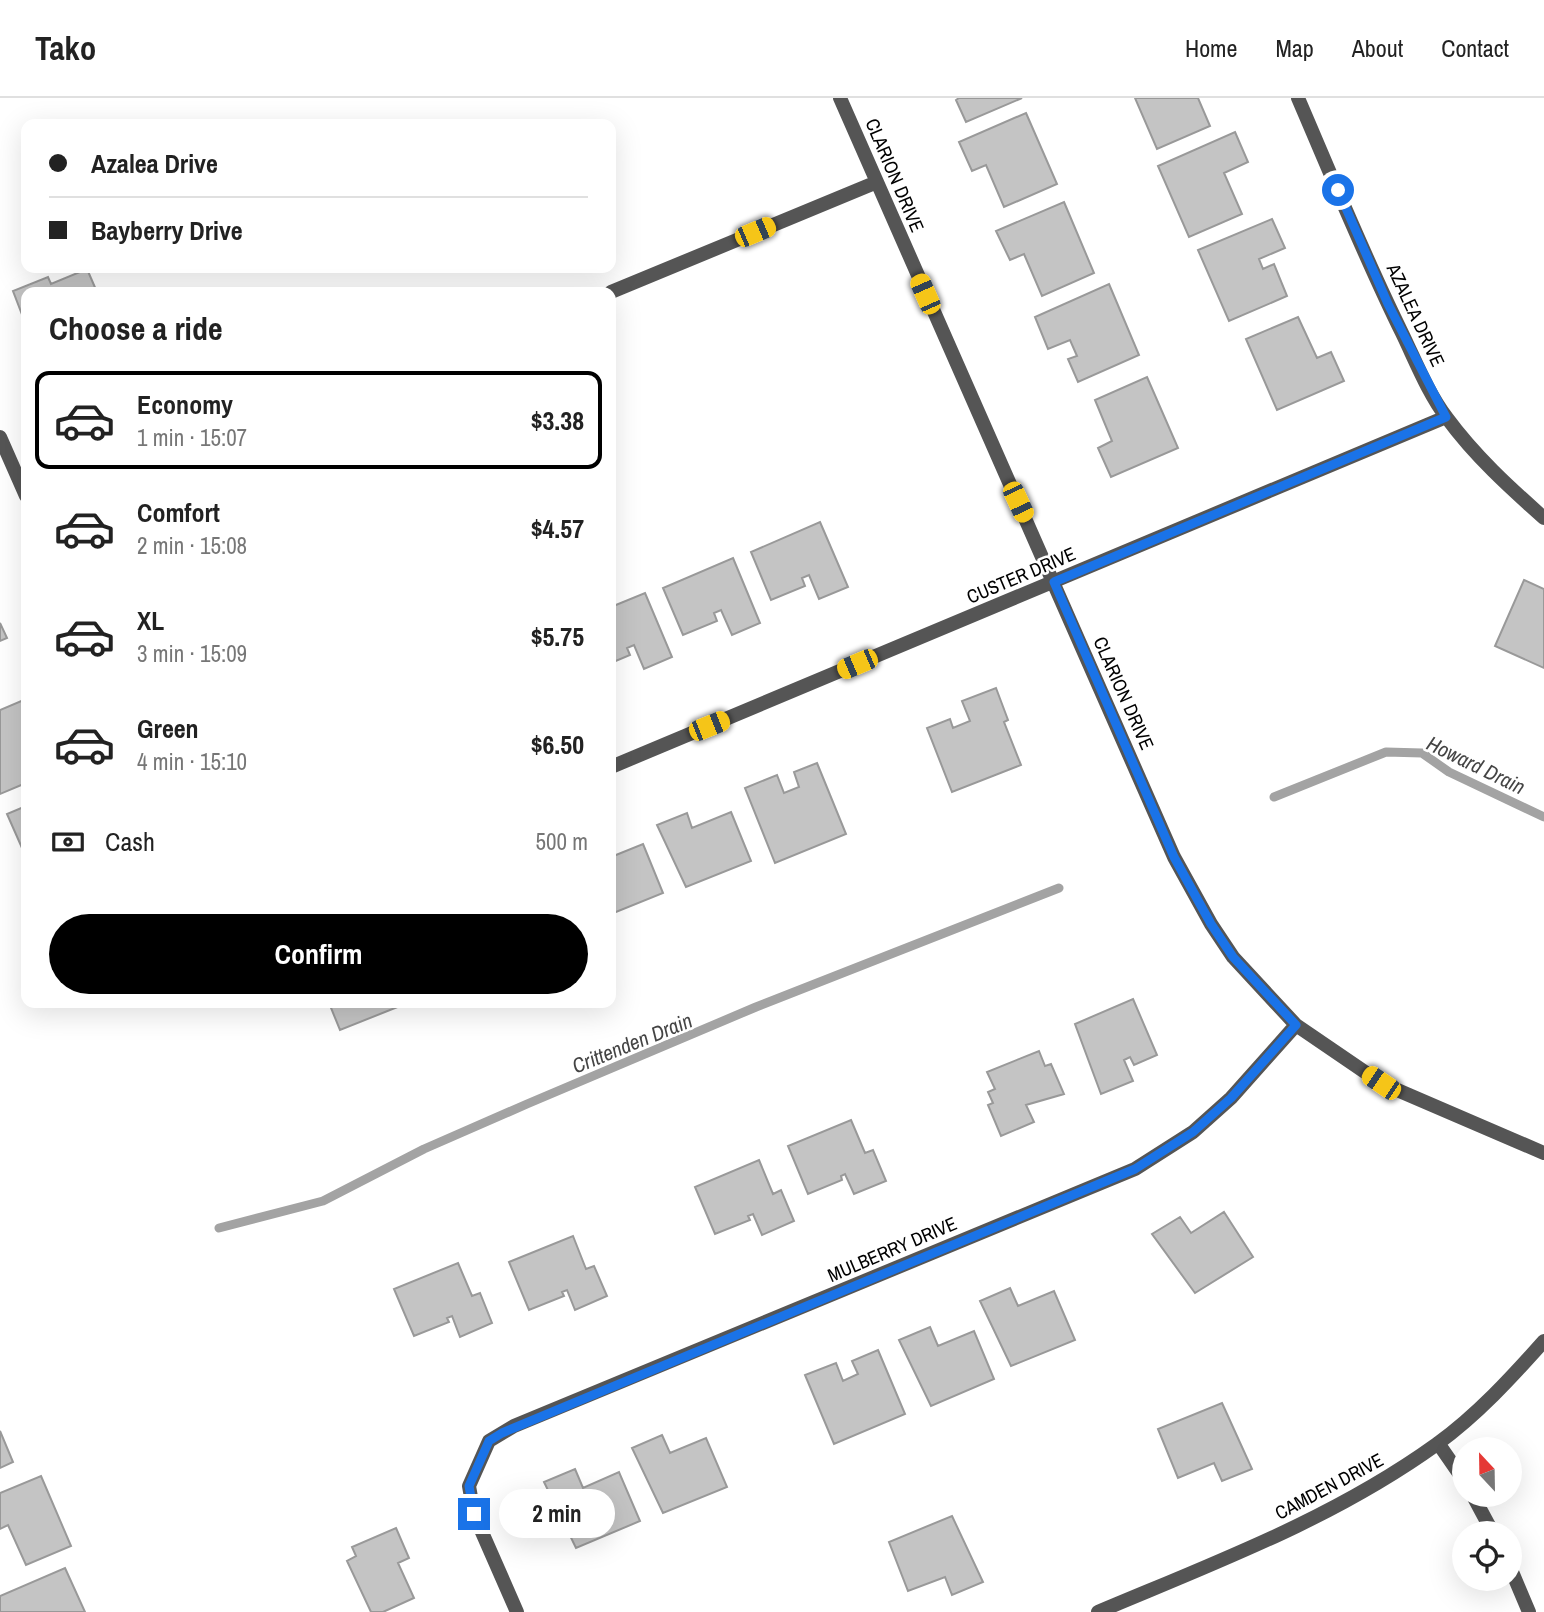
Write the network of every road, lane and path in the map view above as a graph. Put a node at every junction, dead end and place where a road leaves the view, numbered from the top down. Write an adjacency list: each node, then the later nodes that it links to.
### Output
1 (840, 98): 3 (street, CLARION DRIVE)
2 (1298, 98): 5 (street, AZALEA DRIVE)
3 (877, 182): 4 (street); 9 (street, CLARION DRIVE)
4 (616, 290)
5 (1446, 417): 8 (street, AZALEA DRIVE); 9 (street, CUSTER DRIVE)
6 (0, 437): 7 (street)
7 (21, 485)
8 (1544, 518)
9 (1054, 582): 10 (street, CUSTER DRIVE); 11 (street, CLARION DRIVE)
10 (616, 765)
11 (1296, 1025): 12 (street, CLARION DRIVE); 17 (street, MULBERRY DRIVE)
12 (1544, 1153)
13 (1544, 1341): 14 (street, CAMDEN DRIVE)
14 (1438, 1443): 15 (street); 18 (street, CAMDEN DRIVE)
15 (1452, 1463)
16 (1520, 1591): 19 (street)
17 (517, 1612)
18 (1098, 1612)
19 (1529, 1612)

